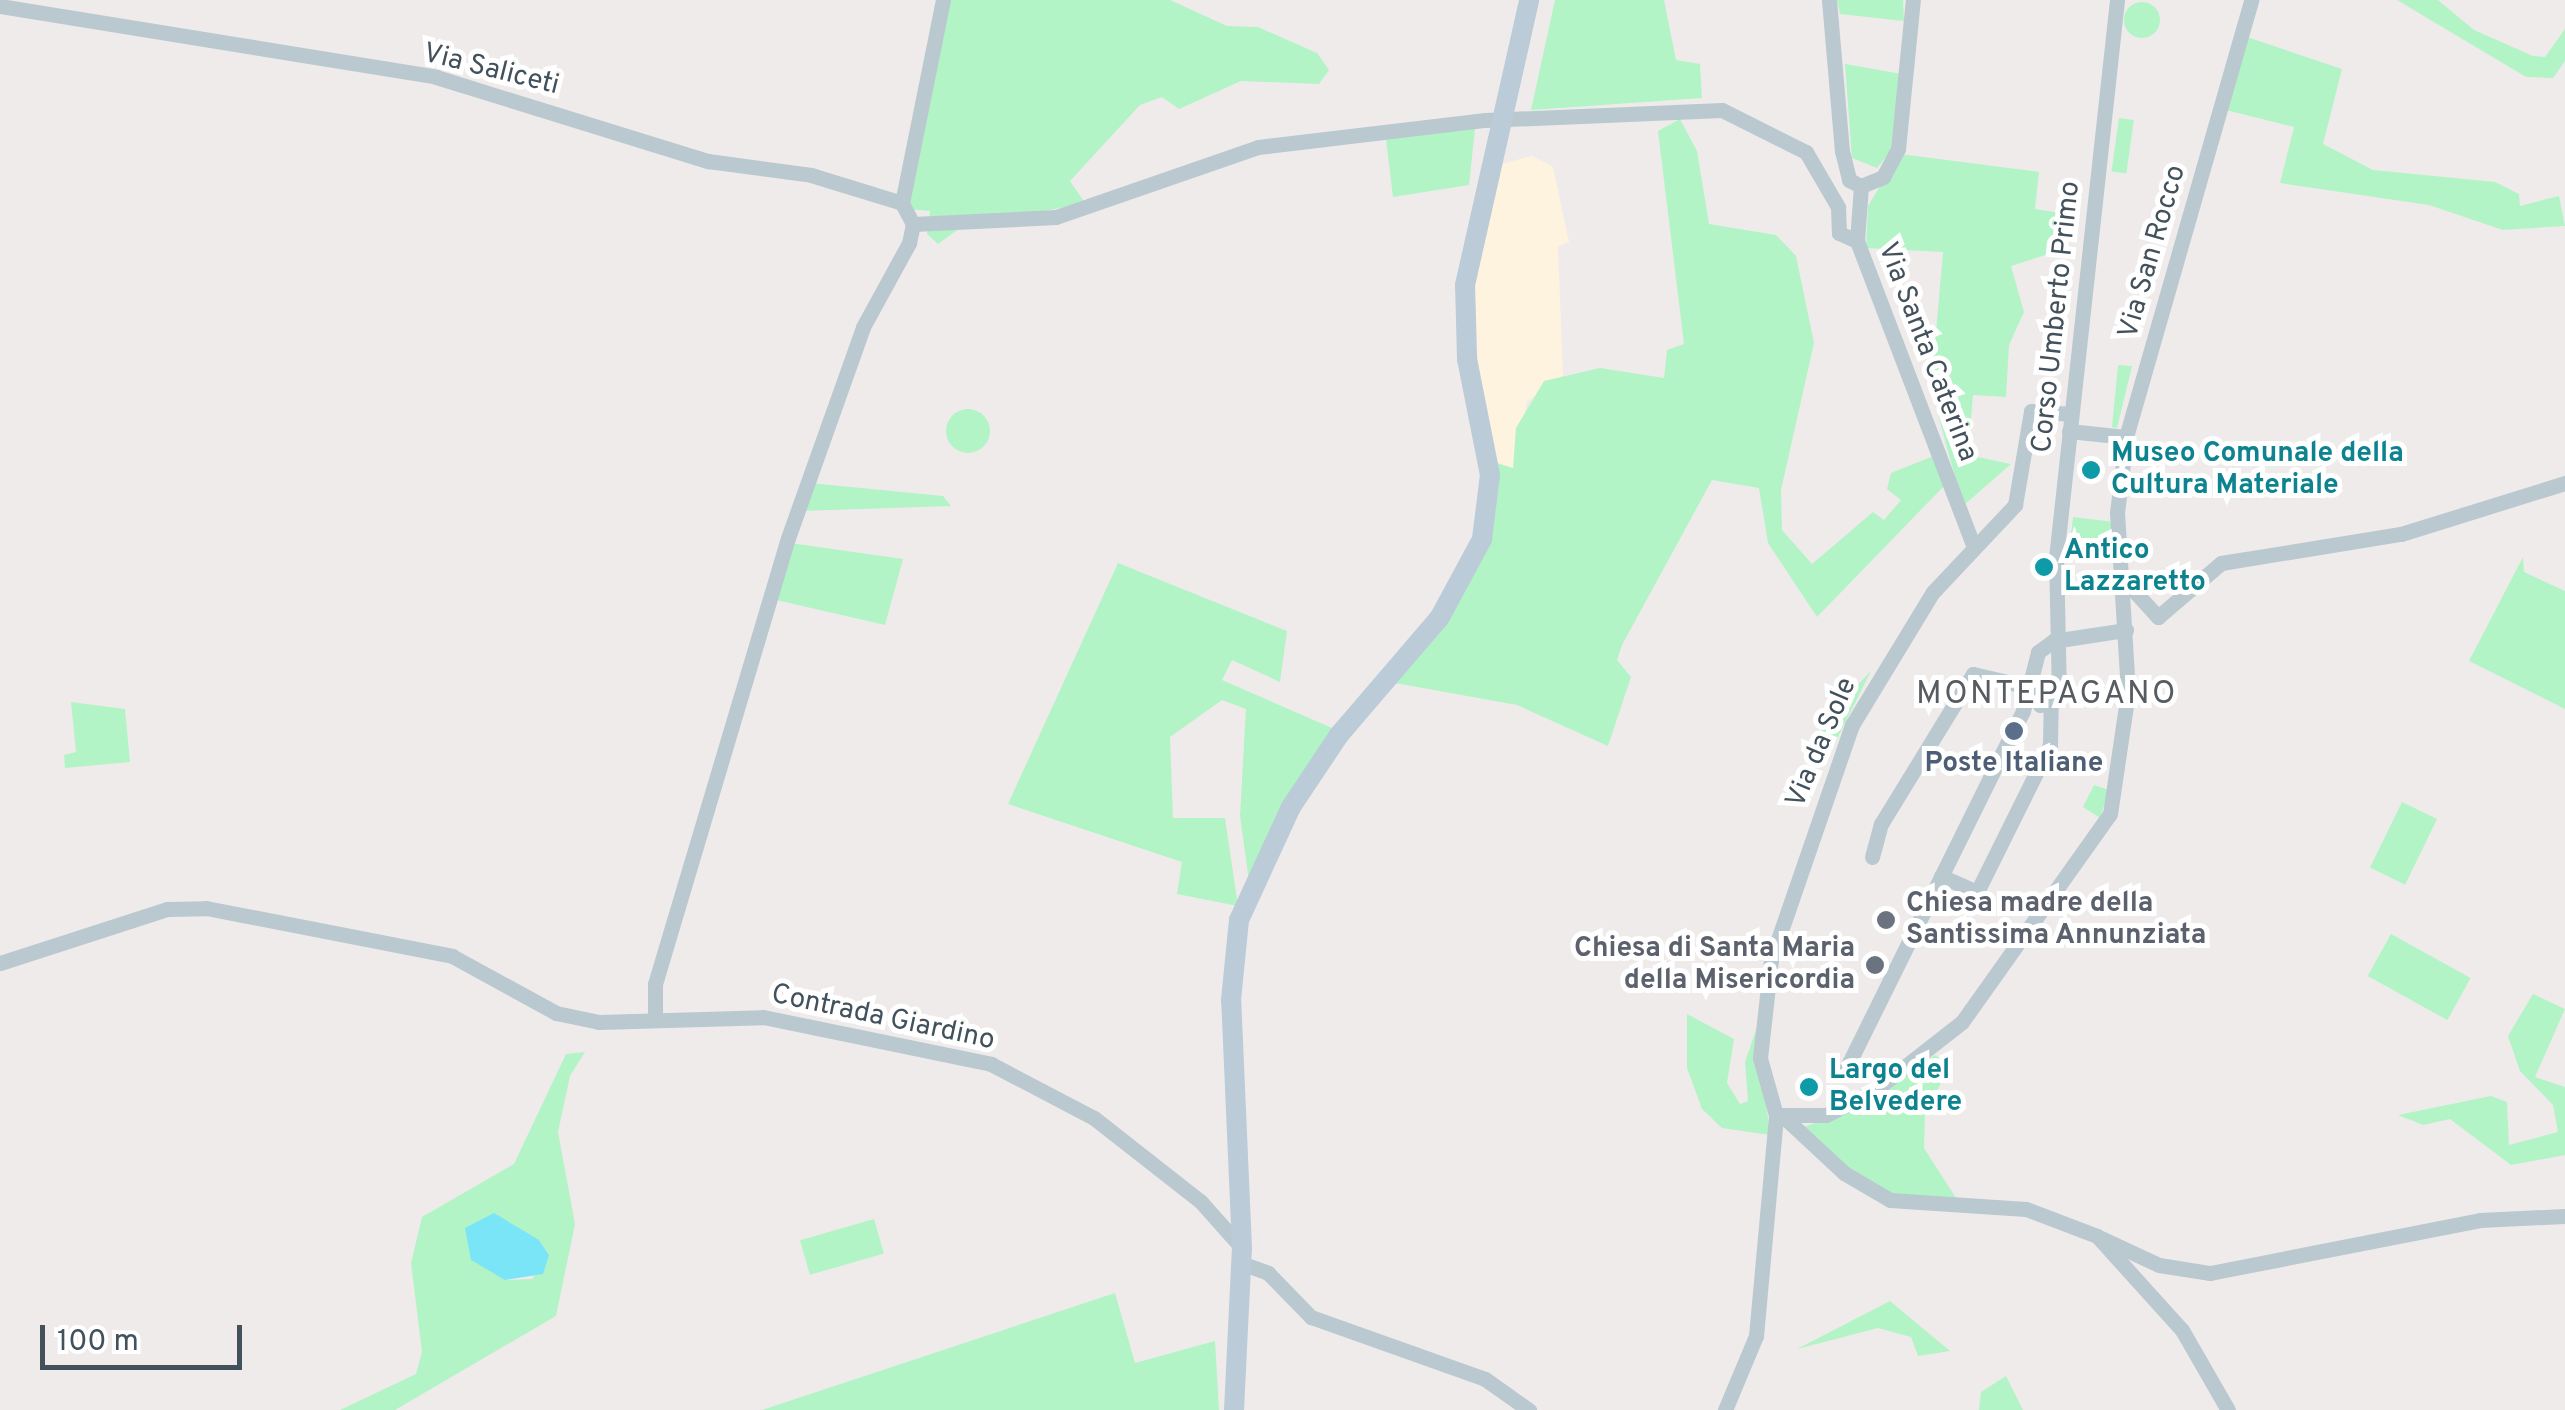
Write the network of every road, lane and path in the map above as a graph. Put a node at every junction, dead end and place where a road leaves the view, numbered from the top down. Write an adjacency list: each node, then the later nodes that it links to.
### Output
1 (943, 0): 10 (street)
2 (1528, 0): 8 (main road)
3 (1829, 0): 9 (street, Via Santa Caterina)
4 (1913, 0): 9 (street)
5 (2117, 0): 13 (street, Corso Umberto Primo)
6 (2251, 0): 14 (street, Via San Rocco)
7 (0, 6): 10 (street, Via Saliceti)
8 (1502, 122): 11 (street); 12 (street); 30 (main road)
9 (1860, 186): 12 (street, Via Santa Caterina)
10 (902, 203): 11 (street)
11 (913, 224): 25 (street)
12 (1857, 241): 16 (street, Via Santa Caterina)
13 (2070, 423): 14 (street); 16 (street, Via da Sole); 19 (street, Corso Umberto Primo)
14 (2126, 437): 17 (street, Via San Rocco)
15 (2562, 490): 17 (street)
16 (1973, 544): 27 (street, Via da Sole)
17 (2123, 578): 18 (street, Via San Rocco)
18 (2126, 630): 19 (street); 27 (street, Via San Rocco)
19 (2053, 641): 20 (street); 21 (street, Corso Umberto Primo)
20 (2027, 687): 21 (street); 22 (street); 23 (street)
21 (2051, 706): 23 (street, Corso Umberto Primo)
22 (1872, 857)
23 (1941, 876): 26 (street)
24 (0, 962): 25 (street, Contrada Giardino)
25 (655, 1018): 30 (street, Contrada Giardino)
26 (1846, 1069)
27 (1781, 1118): 29 (street); 33 (street)
28 (2565, 1216): 29 (street)
29 (2096, 1236): 34 (street)
30 (1241, 1256): 31 (main road); 32 (street, Contrada Giardino)
31 (1234, 1410)
32 (1530, 1410)
33 (1724, 1410)
34 (2228, 1410)

